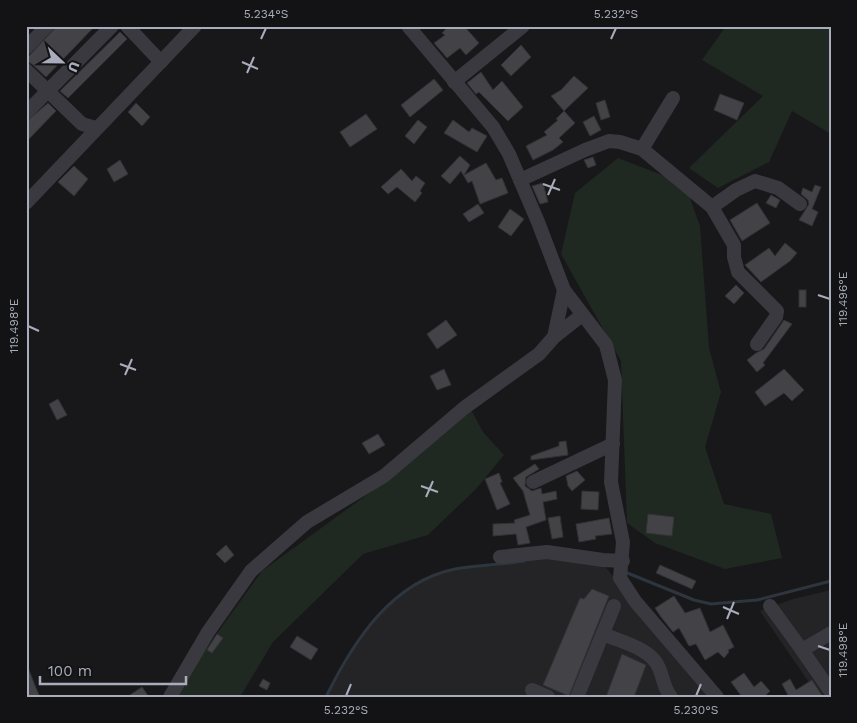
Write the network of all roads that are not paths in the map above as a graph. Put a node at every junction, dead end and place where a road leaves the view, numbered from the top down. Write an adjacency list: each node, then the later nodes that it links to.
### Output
1 (47, 26): 7 (street)
2 (112, 26): 11 (street)
3 (127, 26): 8 (street)
4 (195, 26): 8 (street)
5 (408, 26): 10 (street)
6 (523, 26): 10 (street)
7 (26, 48)
8 (161, 62): 14 (street)
9 (26, 70): 11 (street)
10 (454, 82): 16 (street)
11 (47, 91): 13 (street); 14 (street)
12 (673, 98): 15 (street)
13 (26, 113)
14 (96, 128): 17 (street)
15 (642, 148): 16 (street); 19 (street)
16 (520, 180): 20 (street)
17 (26, 203)
18 (800, 204): 19 (street)
19 (712, 206): 23 (street)
20 (564, 290): 21 (street); 22 (street)
21 (582, 314): 22 (street); 24 (street)
22 (554, 337): 35 (street)
23 (756, 344)
24 (613, 444): 25 (street); 27 (street)
25 (533, 482)
26 (500, 557): 27 (street)
27 (622, 567): 39 (street)
28 (614, 606): 31 (street)
29 (770, 606): 32 (street)
30 (831, 632): 32 (street)
31 (603, 634): 37 (street); 38 (street)
32 (802, 650): 34 (street)
33 (532, 690): 36 (street)
34 (831, 692)
35 (170, 697)
36 (548, 697)
37 (577, 697)
38 (672, 697)
39 (717, 697)

